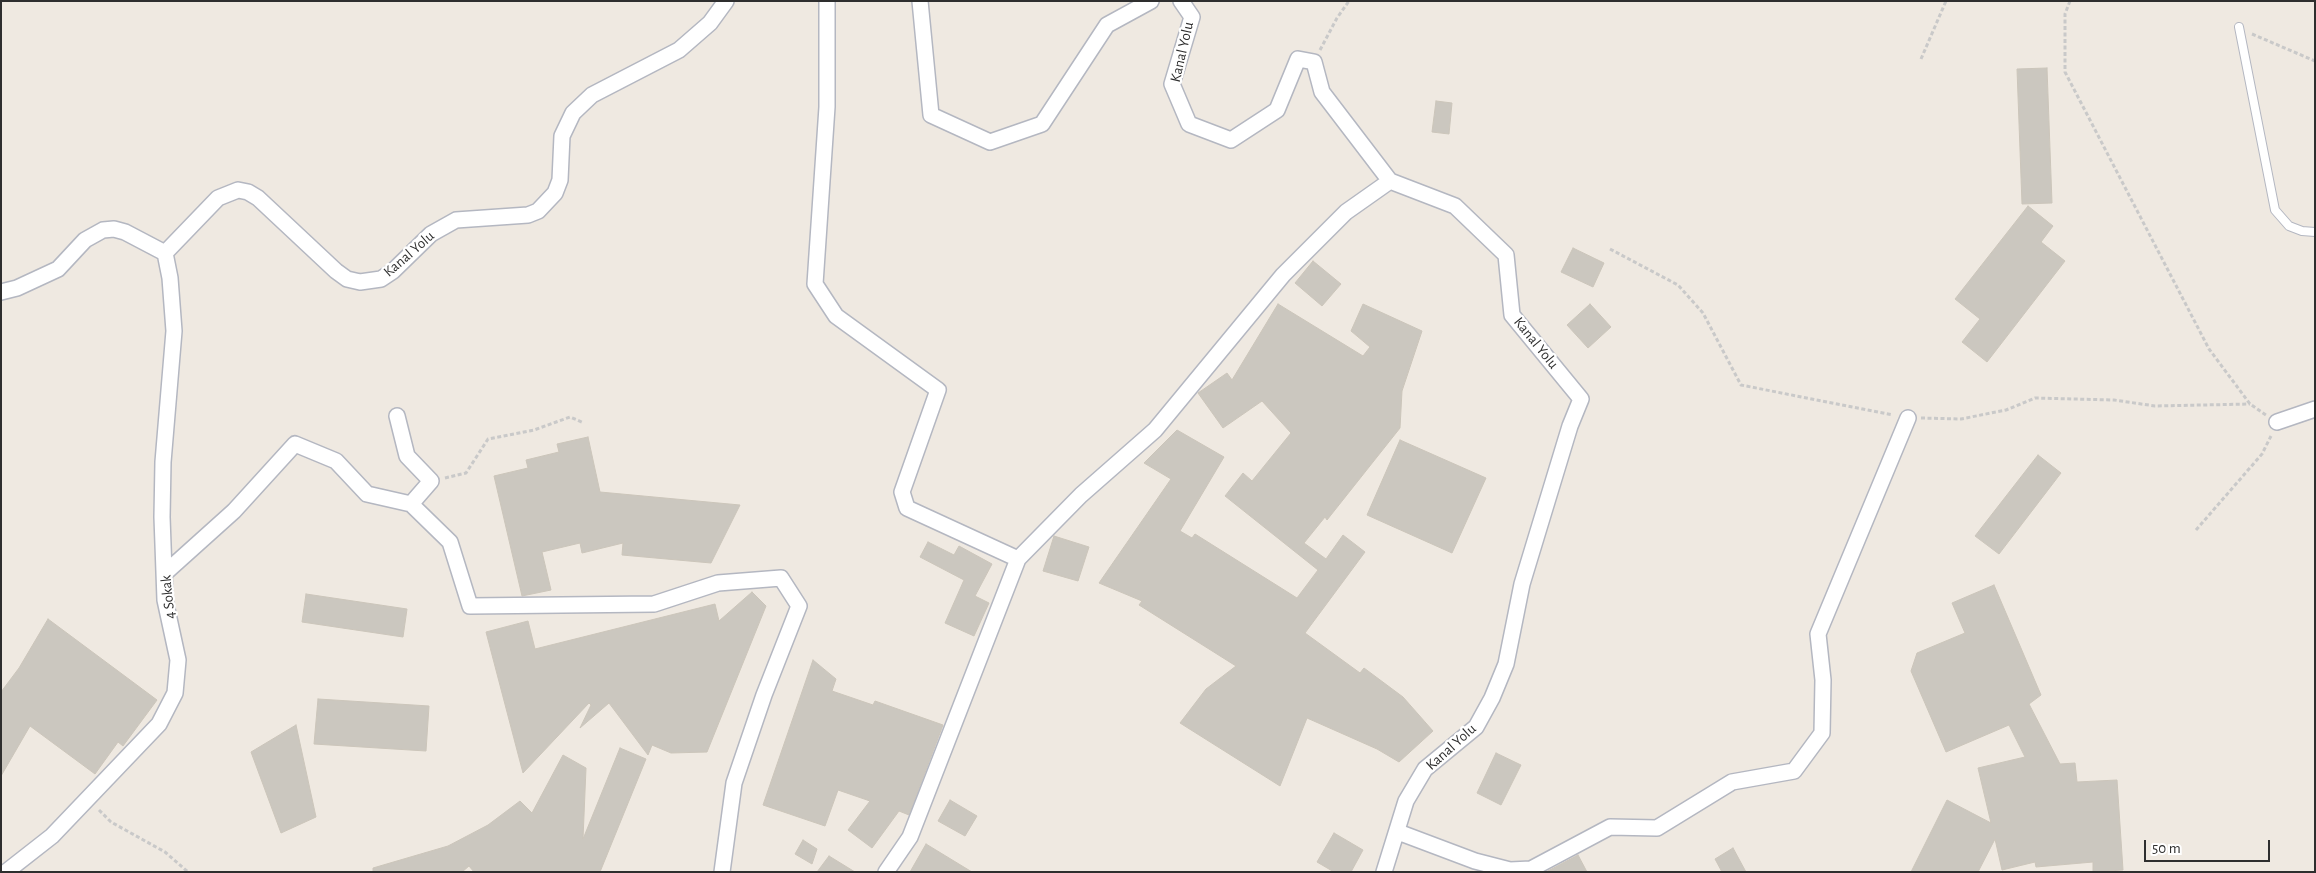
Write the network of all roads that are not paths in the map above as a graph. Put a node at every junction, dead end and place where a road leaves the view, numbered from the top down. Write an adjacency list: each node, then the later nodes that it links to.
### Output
1 (726, 1): 9 (street, Kanal Yolu)
2 (827, 1): 16 (street)
3 (920, 1): 4 (street)
4 (1151, 1)
5 (1181, 1): 7 (street, Kanal Yolu)
6 (2239, 27): 8 (lane)
7 (1390, 181): 16 (street); 18 (street, Kanal Yolu)
8 (2315, 232)
9 (165, 254): 10 (street); 17 (street, 4 Sokak)
10 (1, 292)
11 (2315, 409): 14 (street)
12 (397, 416): 15 (street)
13 (1908, 418): 18 (street)
14 (2277, 422)
15 (411, 504): 17 (street); 20 (street)
16 (1018, 559): 21 (street)
17 (165, 573): 19 (street, 4 Sokak)
18 (1398, 832): 22 (street, Kanal Yolu)
19 (6, 872)
20 (722, 872)
21 (886, 872)
22 (1384, 872)

